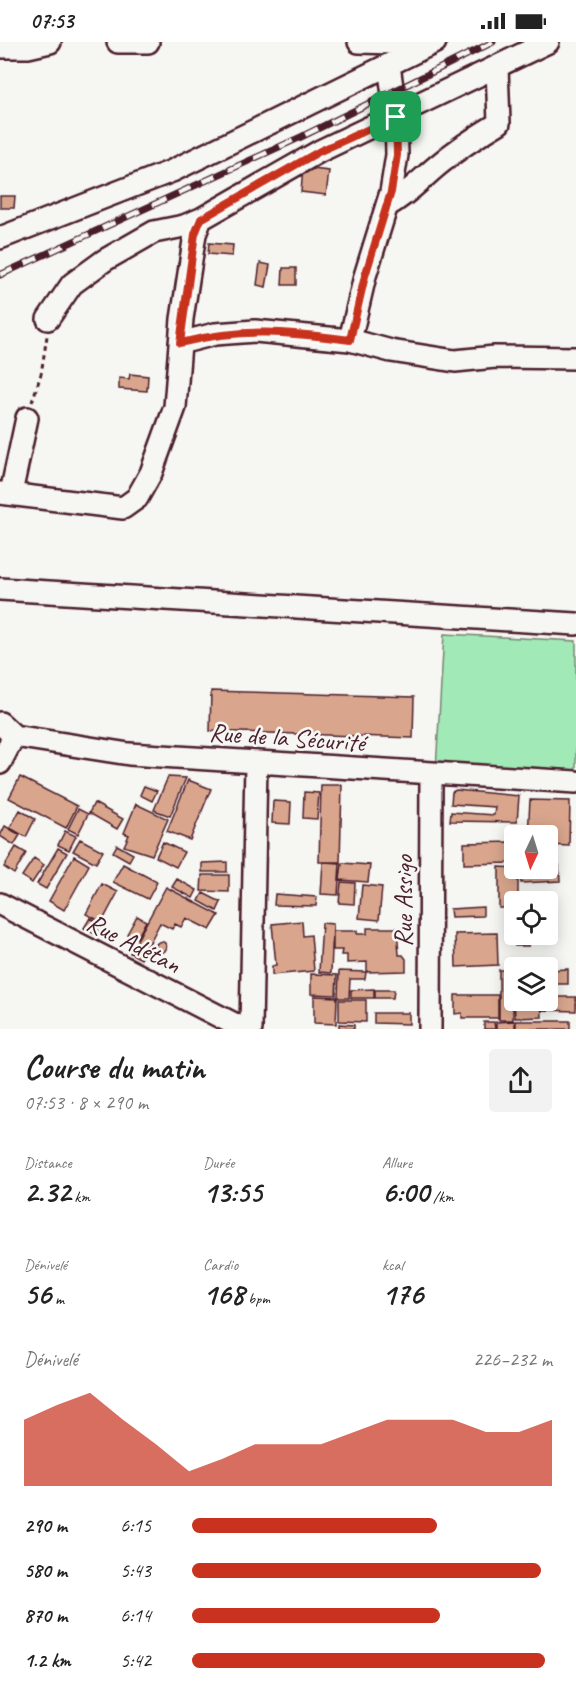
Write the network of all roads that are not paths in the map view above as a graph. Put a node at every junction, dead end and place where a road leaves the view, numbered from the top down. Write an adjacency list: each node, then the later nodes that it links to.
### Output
1 (50, 42): 7 (street)
2 (118, 42): 3 (street)
3 (148, 42)
4 (359, 42): 6 (street)
5 (548, 42): 9 (street)
6 (433, 43): 8 (street)
7 (0, 47)
8 (389, 65): 10 (street); 13 (street)
9 (497, 67): 10 (street); 11 (street)
10 (396, 117): 11 (street); 12 (street)
11 (387, 206): 15 (street)
12 (201, 219): 14 (street); 16 (street)
13 (0, 238)
14 (48, 319)
15 (350, 340): 16 (street); 17 (street)
16 (180, 343): 19 (street)
17 (576, 358)
18 (27, 418): 19 (street)
19 (5, 493)
20 (0, 589): 21 (street)
21 (576, 624)
22 (7, 730): 23 (street); 24 (street, Rue de la Sécurité)
23 (0, 763)
24 (256, 763): 25 (street, Rue de la Sécurité); 29 (street)
25 (431, 773): 26 (street, Rue de la Sécurité); 30 (street, Rue Assigo)
26 (576, 782)
27 (0, 904): 28 (street, Rue Adétan)
28 (243, 1029)
29 (250, 1029)
30 (430, 1029)

